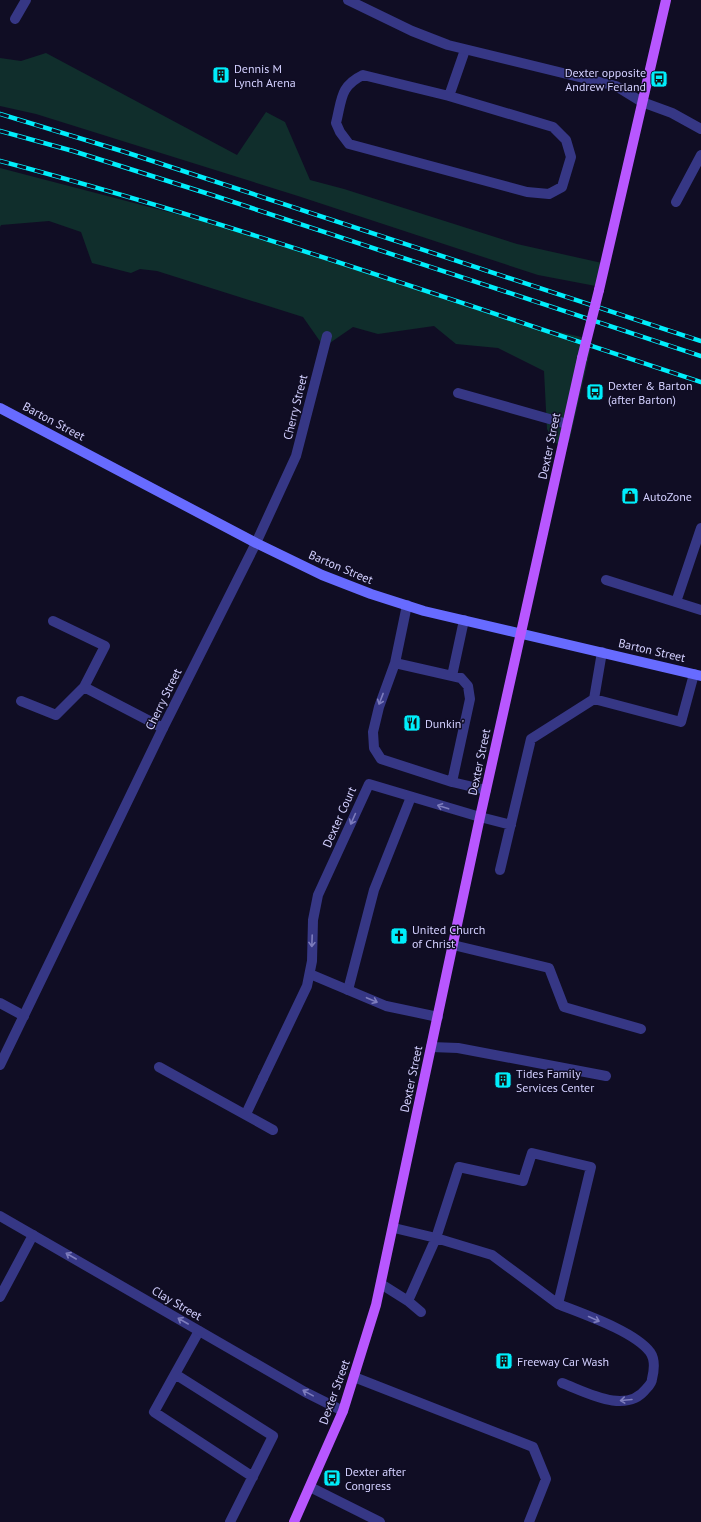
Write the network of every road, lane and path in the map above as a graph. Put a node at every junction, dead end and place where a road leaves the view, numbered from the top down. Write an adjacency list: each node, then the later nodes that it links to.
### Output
1 (26, 0): 4 (street)
2 (348, 0): 5 (street)
3 (666, 0): 7 (main road, Dexter Street)
4 (15, 19)
5 (465, 50): 6 (street); 7 (street)
6 (449, 96): 6 (street)
7 (642, 102): 8 (street); 14 (main road, Dexter Street, bridge)
8 (701, 129)
9 (701, 155): 10 (street)
10 (676, 202)
11 (327, 336): 16 (street, Cherry Street)
12 (458, 393): 14 (street)
13 (0, 408): 16 (main road, Barton Street)
14 (567, 424): 23 (main road, Dexter Street)
15 (701, 528): 18 (street)
16 (256, 543): 19 (main road, Barton Street); 31 (street, Cherry Street)
17 (606, 580): 18 (street)
18 (676, 602): 20 (street)
19 (406, 605): 21 (main road, Barton Street); 25 (street)
20 (701, 610)
21 (464, 620): 23 (main road, Barton Street); 27 (street)
22 (53, 621): 28 (street)
23 (521, 634): 24 (main road, Barton Street); 33 (main road, Dexter Street)
24 (602, 652): 26 (main road, Barton Street); 29 (street)
25 (395, 663): 27 (street); 32 (street, one-way to 32)
26 (698, 675): 29 (street)
27 (452, 676): 32 (street)
28 (84, 687): 30 (street); 31 (street)
29 (594, 699): 36 (street)
30 (21, 701)
31 (163, 728): 42 (street, Cherry Street)
32 (452, 782): 33 (street)
33 (486, 790): 35 (main road, Dexter Street)
34 (411, 797): 35 (street, Dexter Court, one-way to 34); 39 (street, Dexter Court, one-way to 39); 40 (street)
35 (480, 817): 36 (street, Dexter Court); 38 (main road, Dexter Street)
36 (511, 825): 37 (street)
37 (500, 870)
38 (453, 946): 43 (main road, Dexter Street); 44 (street)
39 (310, 974): 40 (street); 49 (street, Dexter Court)
40 (348, 990): 43 (street, one-way to 43)
41 (0, 1003): 42 (street)
42 (24, 1016): 46 (street, Cherry Street)
43 (438, 1017): 45 (main road, Dexter Street)
44 (641, 1029)
45 (431, 1047): 48 (street); 52 (main road, Dexter Street)
46 (0, 1065)
47 (159, 1067): 49 (street)
48 (606, 1076)
49 (246, 1114): 50 (street)
50 (273, 1130)
51 (0, 1216): 53 (street, Clay Street)
52 (394, 1228): 54 (street); 55 (main road, Dexter Street)
53 (34, 1235): 56 (street); 60 (street, Clay Street, one-way to 53)
54 (436, 1238): 57 (street); 58 (street); 58 (street)
55 (381, 1284): 57 (street); 62 (main road, Dexter Street)
56 (0, 1297)
57 (408, 1301): 59 (street)
58 (558, 1304): 63 (street, one-way to 63)
59 (421, 1312)
60 (199, 1330): 61 (street); 64 (street, Clay Street, one-way to 60)
61 (176, 1374): 65 (street); 65 (street)
62 (354, 1377): 64 (main road, Dexter Street); 70 (street)
63 (562, 1383)
64 (343, 1411): 66 (main road, Dexter Street)
65 (253, 1477): 67 (street)
66 (310, 1487): 68 (main road, Dexter Street); 69 (street)
67 (230, 1522)
68 (294, 1522)
69 (380, 1522)
70 (529, 1522)

